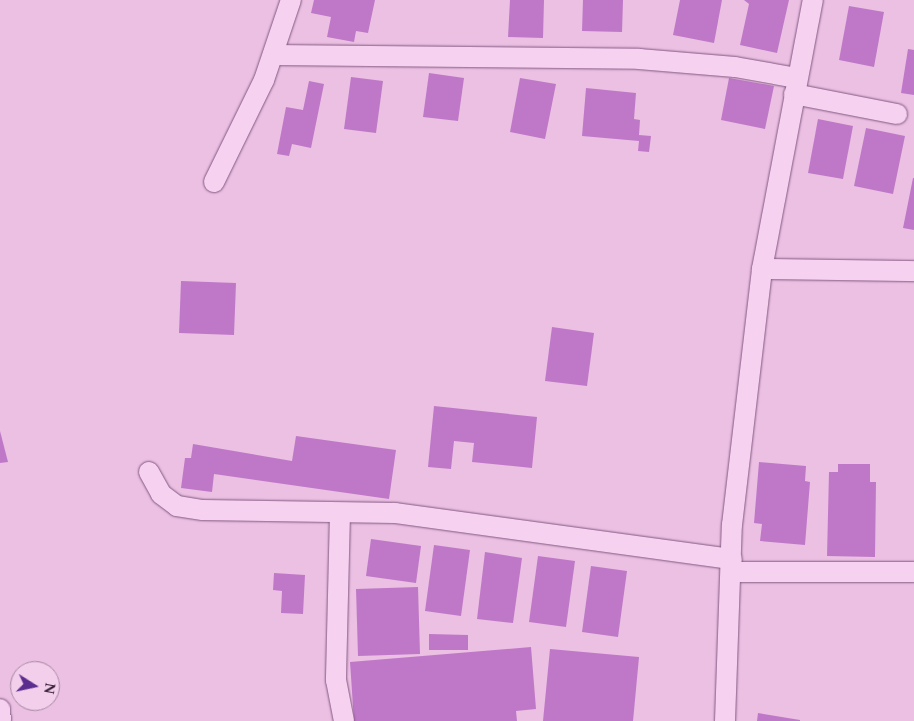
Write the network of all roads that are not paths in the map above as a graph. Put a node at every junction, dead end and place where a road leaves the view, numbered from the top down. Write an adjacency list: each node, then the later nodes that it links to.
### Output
1 (291, 0): 3 (street)
2 (813, 0): 4 (street)
3 (273, 55): 4 (street); 6 (street)
4 (796, 86): 5 (street); 7 (street)
5 (897, 114)
6 (214, 182)
7 (762, 269): 8 (street); 11 (street)
8 (914, 271)
9 (149, 472): 10 (street)
10 (340, 513): 11 (street); 15 (street)
11 (732, 565): 12 (street); 16 (street)
12 (914, 572)
13 (0, 709): 14 (street)
14 (1, 721)
15 (344, 721)
16 (725, 721)

